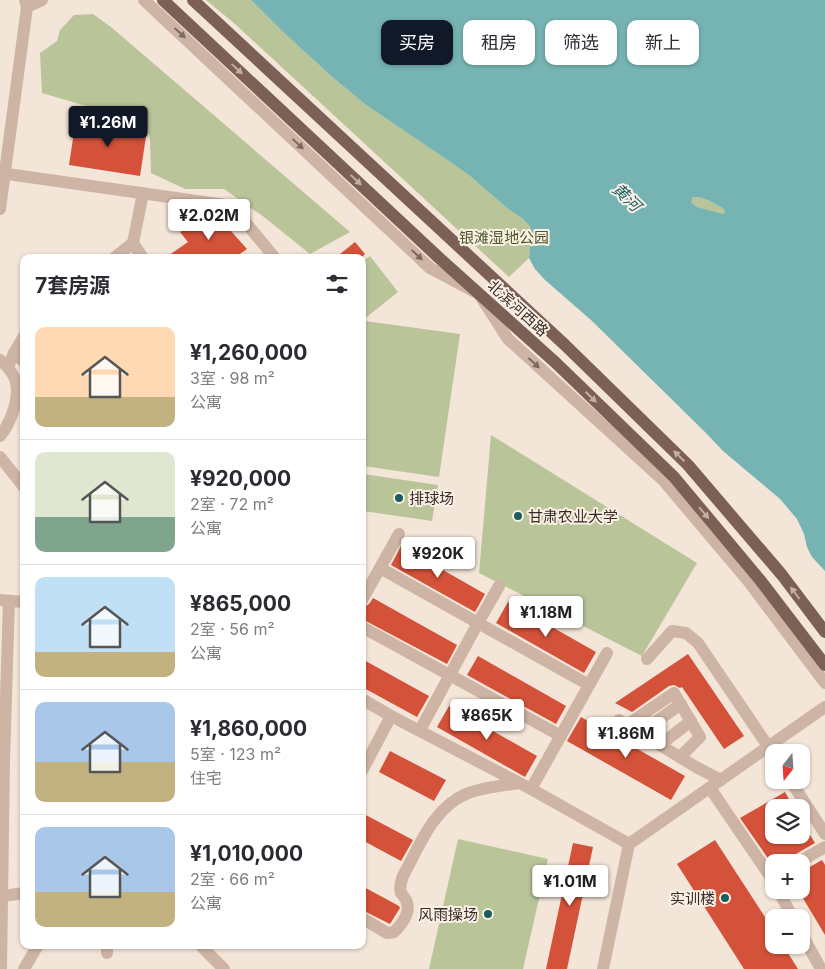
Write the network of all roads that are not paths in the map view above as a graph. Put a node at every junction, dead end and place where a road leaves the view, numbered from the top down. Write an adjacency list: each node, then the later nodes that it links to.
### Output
1 (42, 0): 5 (street)
2 (144, 0): 14 (street, one-way to 14)
3 (163, 0): 14 (main road, 北滨河西路, one-way to 14)
4 (193, 0): 13 (main road, 北滨河西路)
5 (26, 3): 6 (street)
6 (2, 174): 7 (street); 8 (street)
7 (143, 193): 9 (street); 12 (street)
8 (0, 209)
9 (133, 243): 10 (street); 11 (street)
10 (119, 254)
11 (140, 254)
12 (268, 254)
13 (494, 279): 14 (main road); 30 (main road, 北滨河西路, one-way to 13)
14 (479, 294): 33 (main road, 北滨河西路, one-way to 33); 35 (street, one-way to 35)
15 (20, 343): 16 (street)
16 (14, 353): 17 (street); 18 (street)
17 (20, 358)
18 (4, 364): 19 (street)
19 (0, 436)
20 (0, 457): 21 (street)
21 (20, 482)
22 (399, 534): 23 (street)
23 (380, 568): 25 (street); 28 (street)
24 (499, 586): 28 (street)
25 (366, 593)
26 (5, 600): 27 (street); 56 (street)
27 (20, 602)
28 (478, 623): 34 (street); 36 (street)
29 (366, 629): 34 (street)
30 (825, 632)
31 (607, 653): 36 (street)
32 (647, 659): 45 (street)
33 (825, 665)
34 (450, 675): 42 (street); 44 (street)
35 (825, 683)
36 (589, 685): 44 (street)
37 (366, 701): 40 (street)
38 (681, 704): 41 (street); 43 (street); 43 (street)
39 (825, 707): 46 (street)
40 (392, 716): 42 (street); 50 (street)
41 (691, 721): 47 (street); 49 (street)
42 (420, 730): 52 (street)
43 (640, 733): 47 (street)
44 (561, 736): 55 (street)
45 (766, 744)
46 (780, 744)
47 (660, 745): 49 (street)
48 (765, 754): 51 (street)
49 (680, 757): 51 (street)
50 (366, 764)
51 (721, 780): 53 (street)
52 (519, 783): 55 (street); 64 (street)
53 (710, 788): 58 (street); 61 (street)
54 (796, 789): 57 (street)
55 (531, 790): 58 (street)
56 (2, 806): 63 (street)
57 (825, 834)
58 (629, 844): 71 (street)
59 (825, 847): 60 (street)
60 (810, 856)
61 (765, 869)
62 (20, 894): 63 (street)
63 (3, 896): 68 (street)
64 (366, 920)
65 (36, 949): 69 (street)
66 (204, 949): 70 (street)
67 (810, 949): 72 (street)
68 (2, 969)
69 (24, 969)
70 (224, 969)
71 (603, 969)
72 (821, 969)

